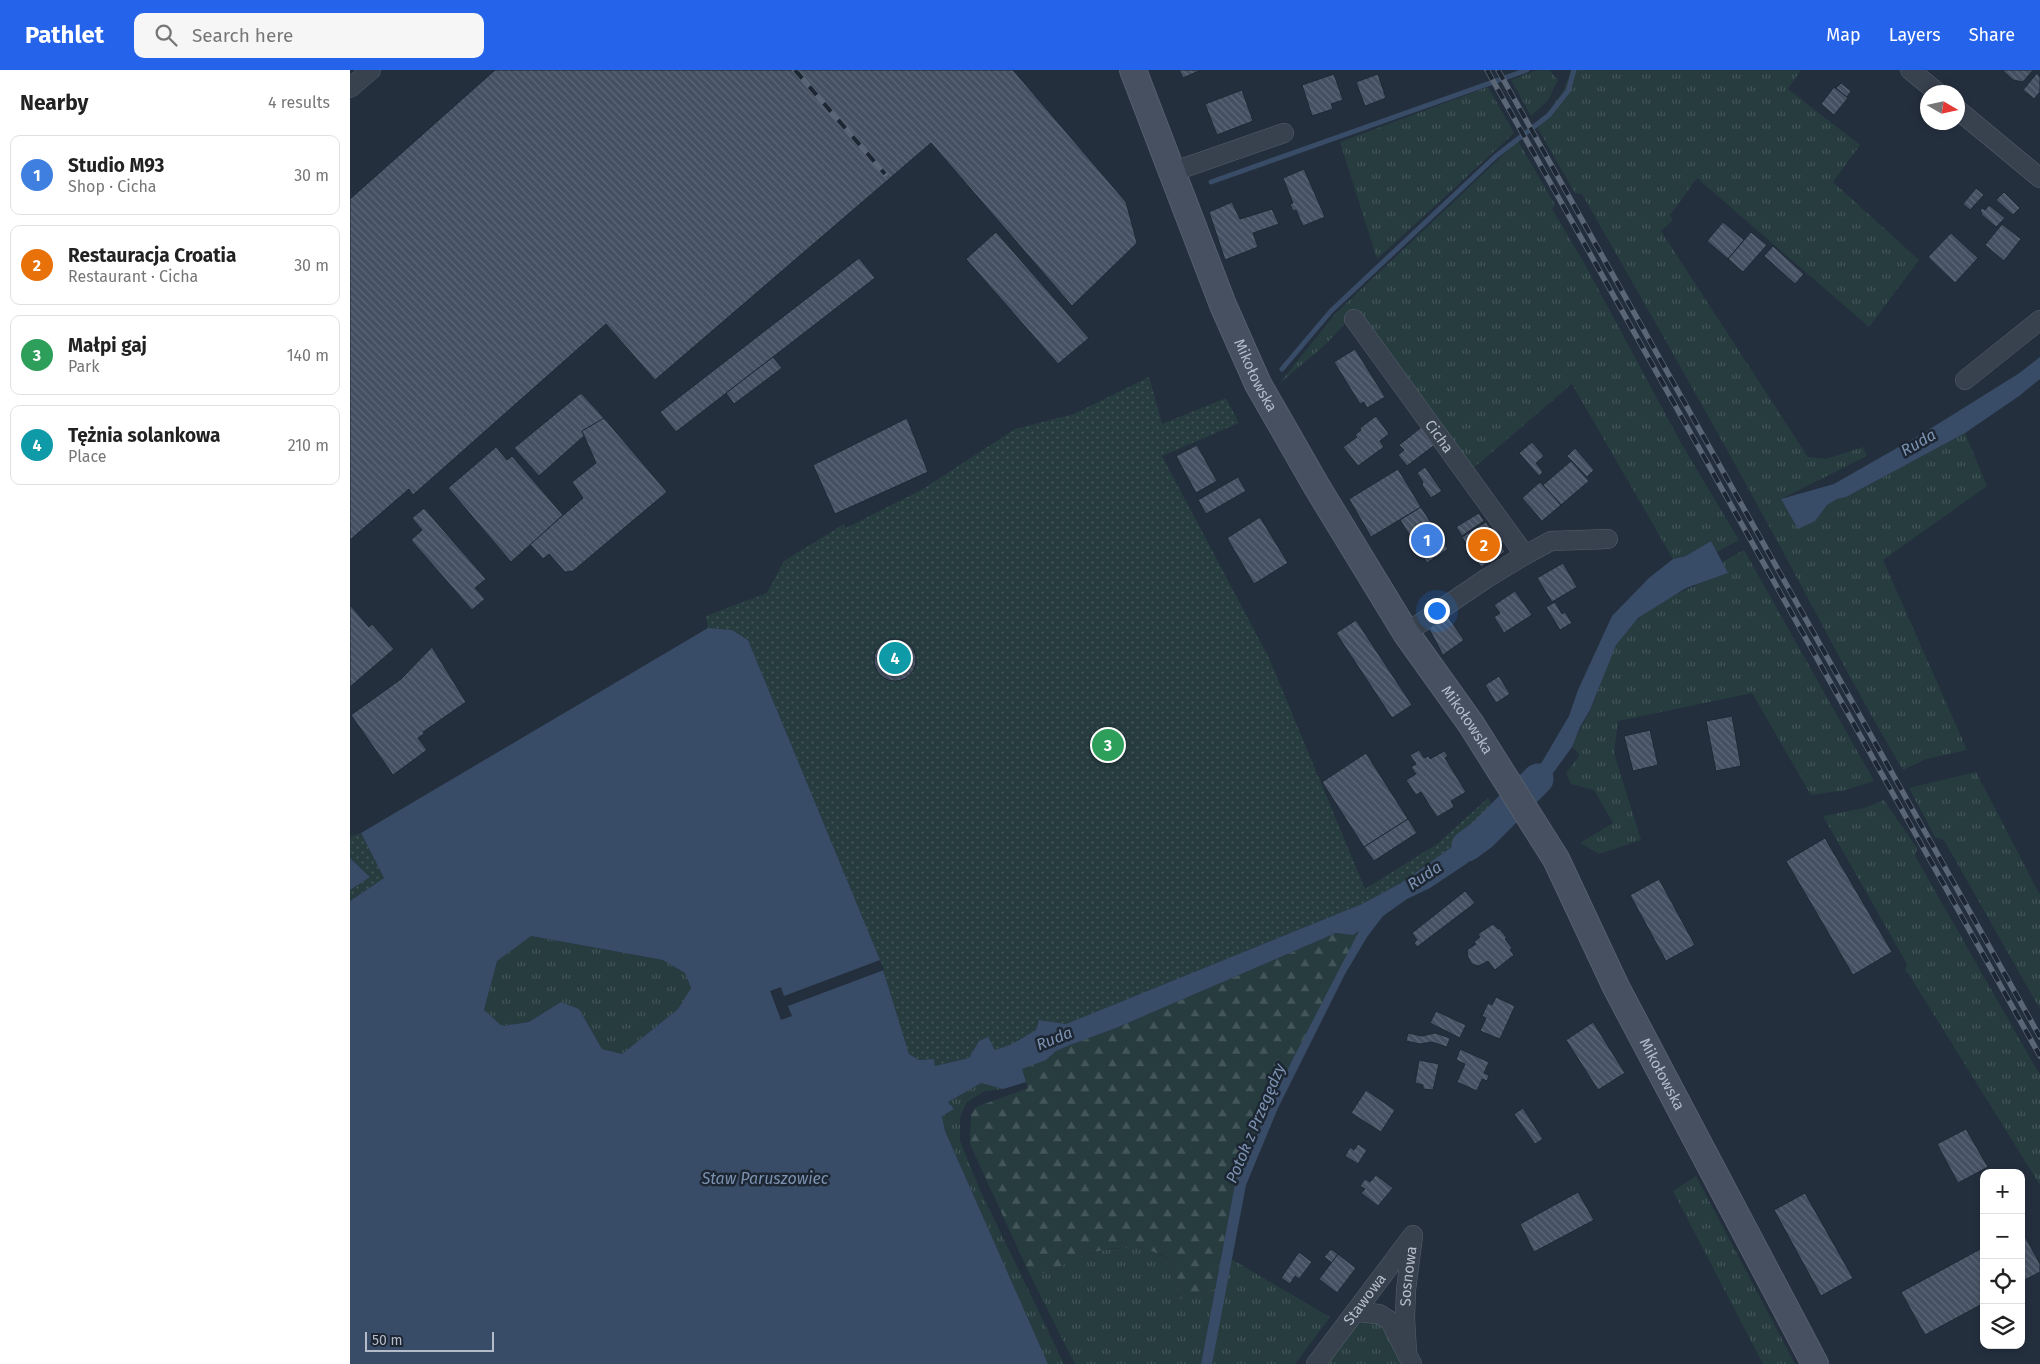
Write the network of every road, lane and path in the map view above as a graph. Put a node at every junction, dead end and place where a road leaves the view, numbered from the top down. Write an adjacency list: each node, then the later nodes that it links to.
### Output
1 (371, 70): 5 (street)
2 (1133, 70): 8 (main road, Mikołowska)
3 (1910, 70): 4 (street)
4 (1928, 85)
5 (350, 88)
6 (1965, 116): 9 (street)
7 (1284, 133): 8 (street)
8 (1172, 172): 15 (main road, Mikołowska)
9 (2040, 178)
10 (1354, 319): 14 (street, Cicha)
11 (2040, 320): 12 (street)
12 (1965, 380)
13 (1608, 539): 14 (street)
14 (1525, 555): 15 (street)
15 (1406, 633): 22 (main road, Mikołowska)
16 (1413, 1235): 17 (street, Stawowa); 19 (street, Sosnowa)
17 (1378, 1281): 18 (street, Stawowa); 19 (street, Sosnowa)
18 (1355, 1312): 19 (street, Sosnowa); 21 (street, Stawowa)
19 (1398, 1320): 20 (street, Sosnowa)
20 (1410, 1358)
21 (1316, 1364)
22 (1815, 1364)

